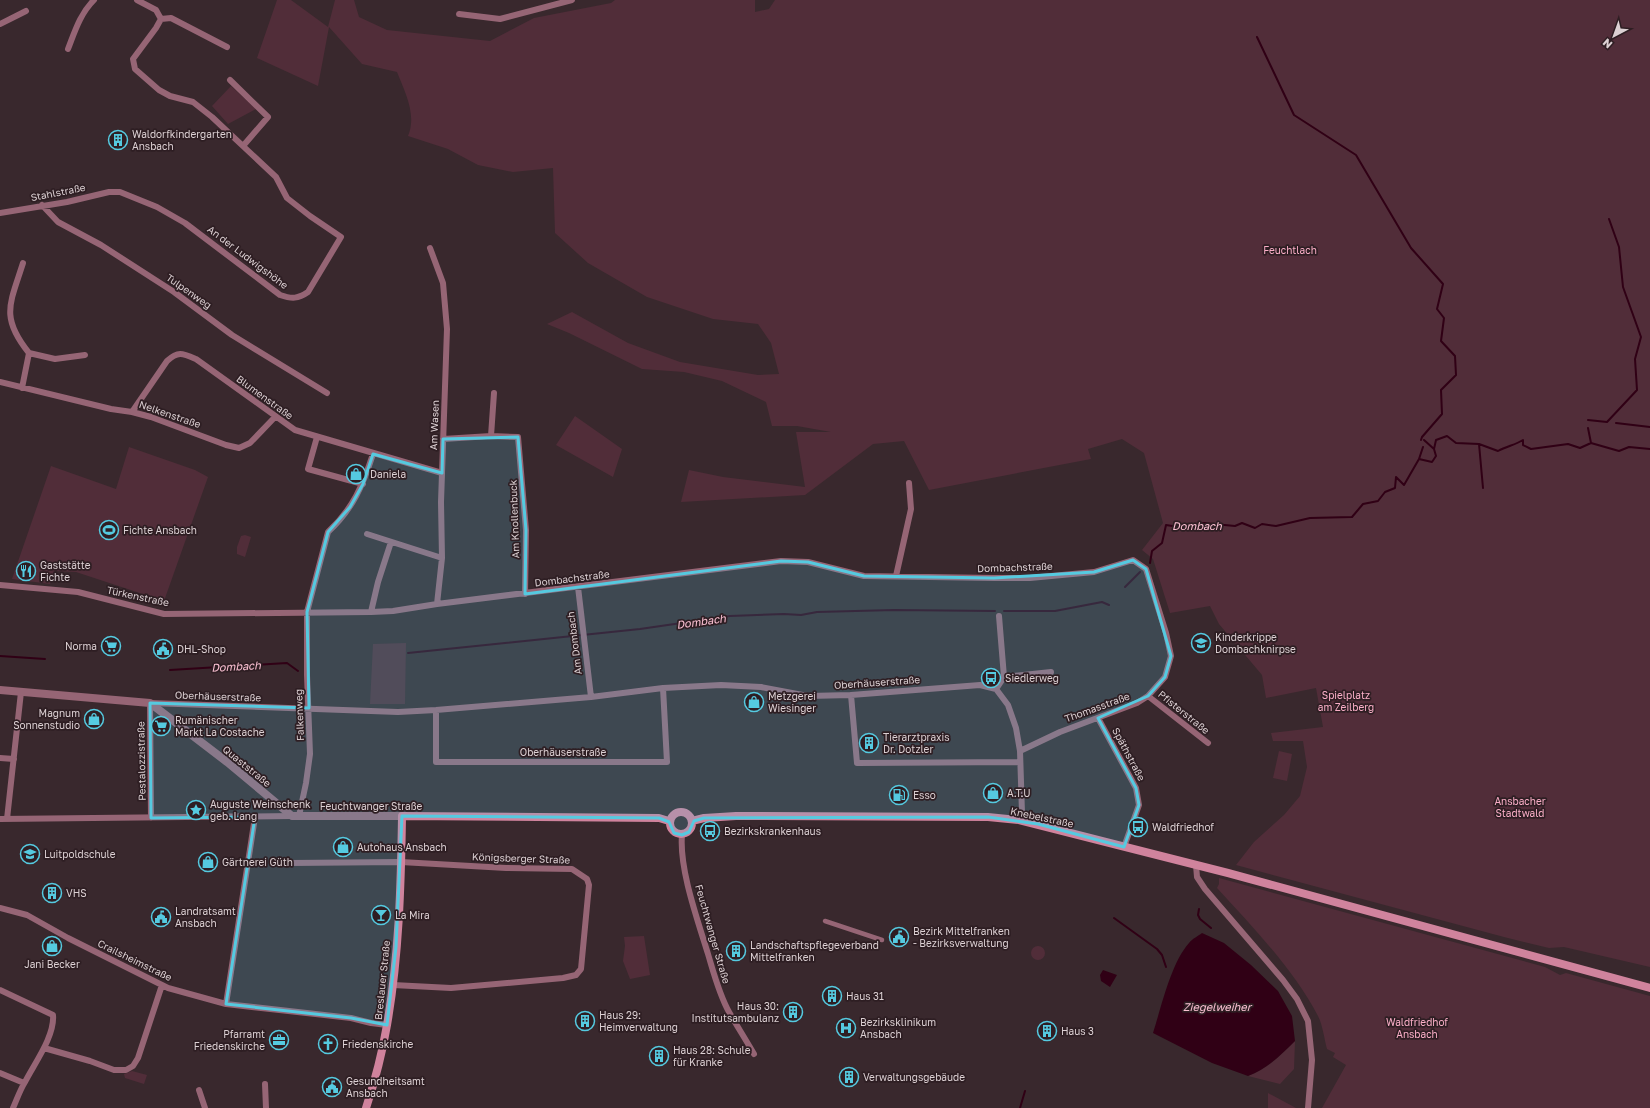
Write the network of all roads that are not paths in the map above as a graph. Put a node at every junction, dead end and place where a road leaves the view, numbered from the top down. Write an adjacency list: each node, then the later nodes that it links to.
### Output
1 (94, 0): 9 (street)
2 (137, 0): 6 (street)
3 (572, 0): 5 (street)
4 (26, 11): 7 (street)
5 (459, 14)
6 (160, 19): 8 (street); 11 (street)
7 (0, 24)
8 (227, 47)
9 (68, 50)
10 (230, 80): 11 (street)
11 (243, 146): 12 (street, An der Ludwigshöhe)
12 (120, 192): 13 (street, Stahlstraße)
13 (42, 205): 14 (street, Stahlstraße); 21 (street, Tulpenweg)
14 (0, 213)
15 (430, 248): 27 (street, Am Wasen)
16 (23, 263): 17 (street)
17 (29, 353): 18 (street); 20 (street)
18 (85, 355)
19 (0, 382): 20 (street, Nelkenstraße)
20 (22, 388): 23 (street, Nelkenstraße)
21 (327, 393)
22 (494, 393): 25 (street)
23 (132, 412): 24 (street, Nelkenstraße); 24 (street, Blumenstraße)
24 (275, 417): 26 (street, Blumenstraße)
25 (491, 436): 27 (street); 39 (street, Am Knollenbuck)
26 (317, 437): 28 (street, Blumenstraße); 31 (street)
27 (443, 439): 29 (street, Am Wasen)
28 (373, 454): 29 (street, Blumenstraße); 31 (street, Falkenweg)
29 (442, 473): 34 (street, Am Wasen)
30 (909, 483): 36 (street)
31 (363, 484): 42 (street, Falkenweg)
32 (367, 534): 33 (street)
33 (391, 542): 34 (street); 43 (street)
34 (442, 558): 40 (street, Am Wasen)
35 (1133, 560): 36 (street, Dombachstraße); 52 (street, Thomasstraße)
36 (896, 576): 38 (street, Dombachstraße)
37 (0, 585): 41 (street, Türkenstraße)
38 (578, 587): 39 (street, Dombachstraße); 53 (street, Am Dombach)
39 (525, 594): 40 (street, Dombachstraße)
40 (436, 604): 43 (street, Dombachstraße)
41 (249, 612): 42 (street, Dombachstraße)
42 (307, 612): 43 (street, Dombachstraße); 55 (street, Falkenweg)
43 (371, 612)
44 (999, 616): 46 (street)
45 (1051, 672): 46 (street)
46 (1004, 677): 48 (street)
47 (663, 688): 51 (street, Oberhäuserstraße); 53 (street, Oberhäuserstraße); 56 (street, Oberhäuserstraße)
48 (996, 689): 51 (street, Oberhäuserstraße); 59 (street)
49 (0, 690): 50 (street, Oberhäuserstraße)
50 (21, 692): 54 (street, Oberhäuserstraße); 61 (street)
51 (851, 695): 62 (street)
52 (1148, 696): 57 (street, Thomasstraße); 58 (street, Pfisterstraße)
53 (591, 697): 56 (street, Oberhäuserstraße)
54 (150, 704): 55 (street, Oberhäuserstraße); 64 (street, Quaststraße); 66 (street, Pestalozzistraße)
55 (309, 708): 56 (street, Oberhäuserstraße); 64 (street, Falkenweg)
56 (436, 710)
57 (1098, 718): 59 (street, Thomasstraße); 73 (street, Späthstraße)
58 (1208, 743)
59 (1020, 751): 62 (street)
60 (0, 758): 61 (street)
61 (14, 759): 68 (street)
62 (1020, 762): 69 (street)
63 (256, 816): 64 (street, Feuchtwanger Straße); 66 (street, Feuchtwanger Straße); 84 (street)
64 (295, 816): 65 (street, Feuchtwanger Straße)
65 (402, 816): 70 (main road, Feuchtwanger Straße); 74 (main road, Breslauer Straße)
66 (151, 818): 68 (street, Feuchtwanger Straße)
67 (0, 819): 68 (street, Feuchtwanger Straße)
68 (7, 819)
69 (1019, 820): 71 (main road, Knebelstraße); 73 (main road, Knebelstraße)
70 (669, 821): 71 (main road); 72 (main road)
71 (692, 821): 72 (main road)
72 (682, 835): 87 (street, Feuchtwanger Straße)
73 (1124, 847): 76 (main road, Knebelstraße)
74 (401, 862): 75 (street, Königsberger Straße); 81 (main road, Breslauer Straße); 81 (street, Königsberger Straße)
75 (290, 863)
76 (1196, 865): 82 (main road, Knebelstraße); 96 (street)
77 (0, 908): 80 (street, Crailsheimstraße)
78 (825, 922): 79 (street)
79 (882, 940)
80 (162, 985): 84 (street, Crailsheimstraße); 86 (street)
81 (393, 985): 85 (main road, Breslauer Straße)
82 (1650, 988)
83 (0, 990): 86 (street)
84 (226, 1004): 85 (street, Crailsheimstraße)
85 (387, 1025): 95 (main road, Breslauer Straße)
86 (44, 1048): 89 (street)
87 (754, 1054)
88 (0, 1073): 89 (street)
89 (24, 1083): 92 (street)
90 (265, 1084): 94 (street)
91 (199, 1090): 93 (street)
92 (13, 1108)
93 (205, 1108)
94 (266, 1108)
95 (366, 1108)
96 (1308, 1108)

